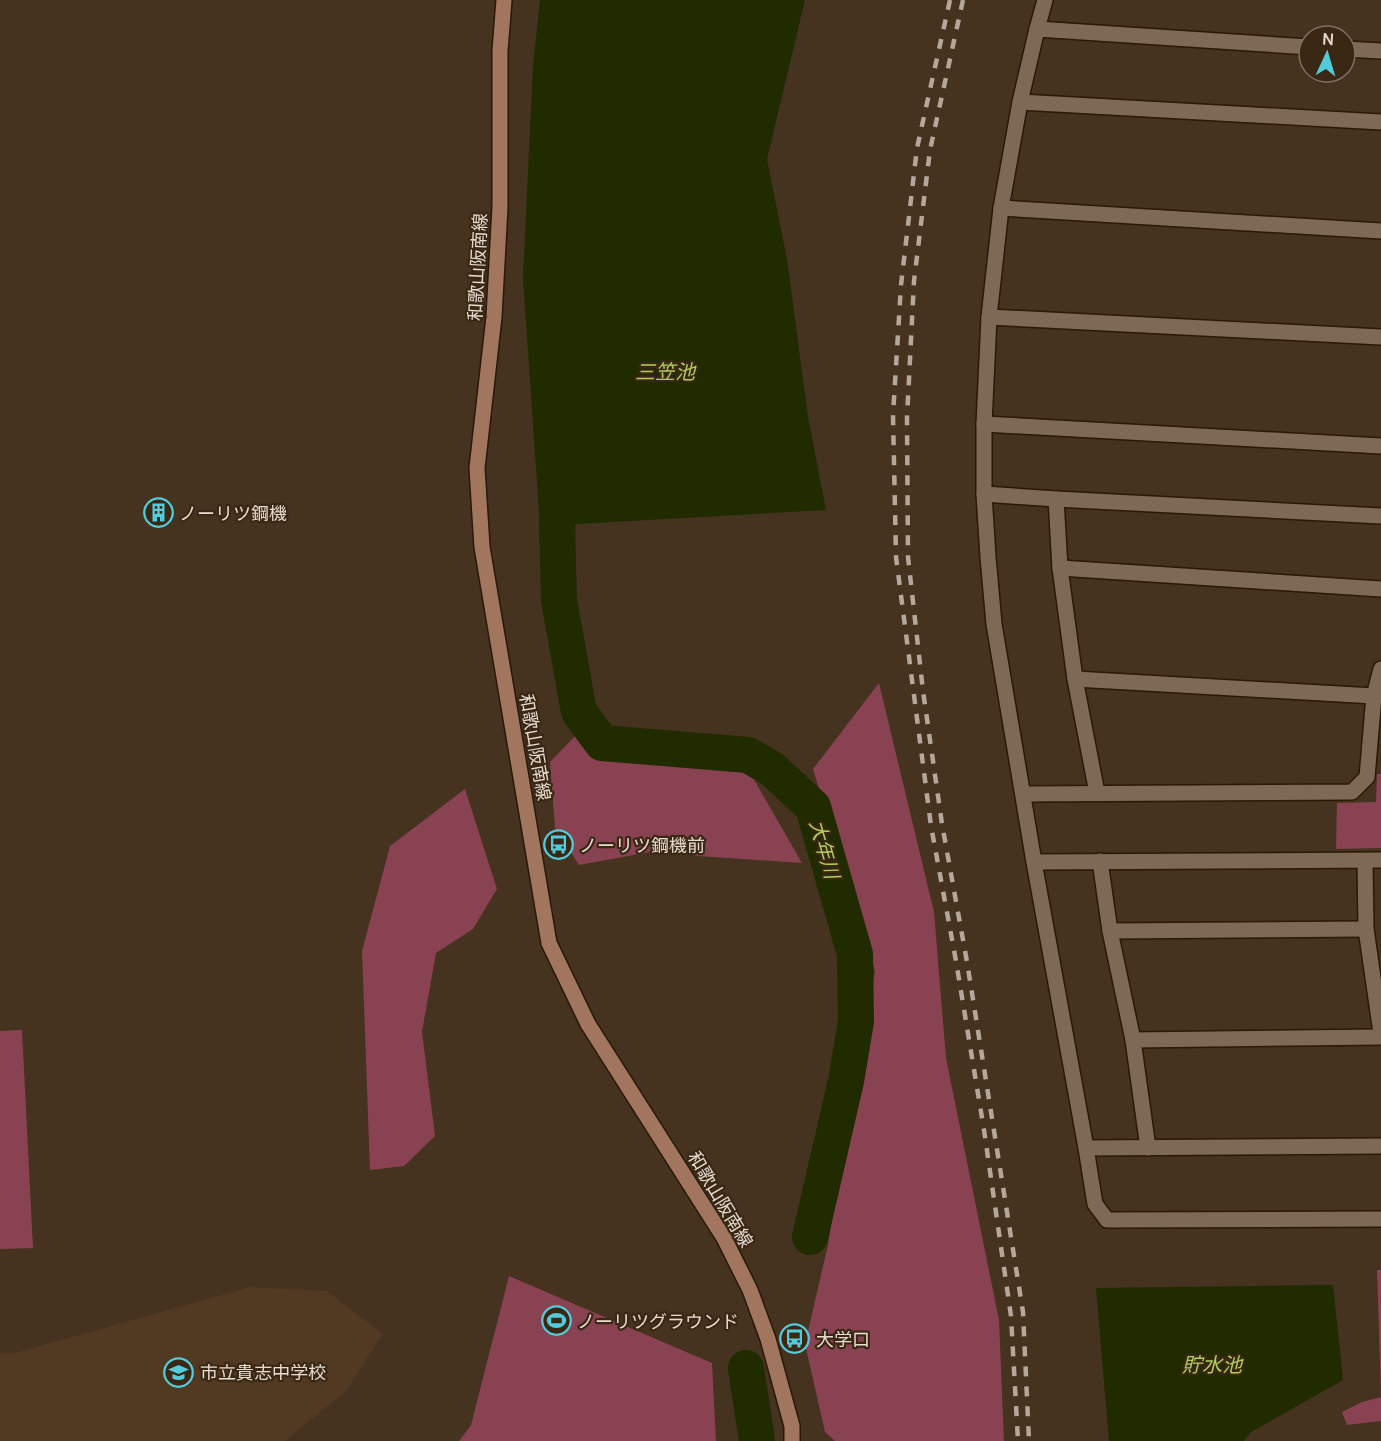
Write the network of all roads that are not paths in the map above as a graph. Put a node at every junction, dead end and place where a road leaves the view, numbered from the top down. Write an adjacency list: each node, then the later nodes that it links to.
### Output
1 (504, 0): 36 (main road, 和歌山阪南線)
2 (1045, 0): 3 (street)
3 (1037, 29): 4 (street); 7 (street)
4 (1297, 46)
5 (1357, 50): 6 (street)
6 (1381, 51)
7 (1020, 102): 8 (street); 9 (street)
8 (1381, 122)
9 (1001, 208): 10 (street); 11 (street)
10 (1381, 231)
11 (989, 317): 12 (street); 13 (street)
12 (1381, 338)
13 (984, 424): 14 (street); 15 (street)
14 (1381, 446)
15 (984, 494): 16 (street); 24 (street)
16 (1056, 499): 17 (street); 18 (street)
17 (1381, 516)
18 (1060, 568): 19 (street); 21 (street)
19 (1381, 589)
20 (1381, 669): 22 (street)
21 (1075, 679): 22 (street); 23 (street)
22 (1374, 696): 23 (street)
23 (1097, 793): 24 (street)
24 (1023, 794): 27 (street)
25 (1373, 860): 26 (street); 28 (street)
26 (1100, 861): 27 (street); 29 (street)
27 (1034, 862): 33 (street)
28 (1366, 929): 29 (street); 30 (street)
29 (1110, 932): 31 (street)
30 (1381, 1035): 31 (street)
31 (1133, 1040): 34 (street)
32 (1381, 1146): 34 (street)
33 (1086, 1148): 34 (street); 35 (street)
34 (1148, 1148)
35 (1381, 1219)
36 (792, 1441)

